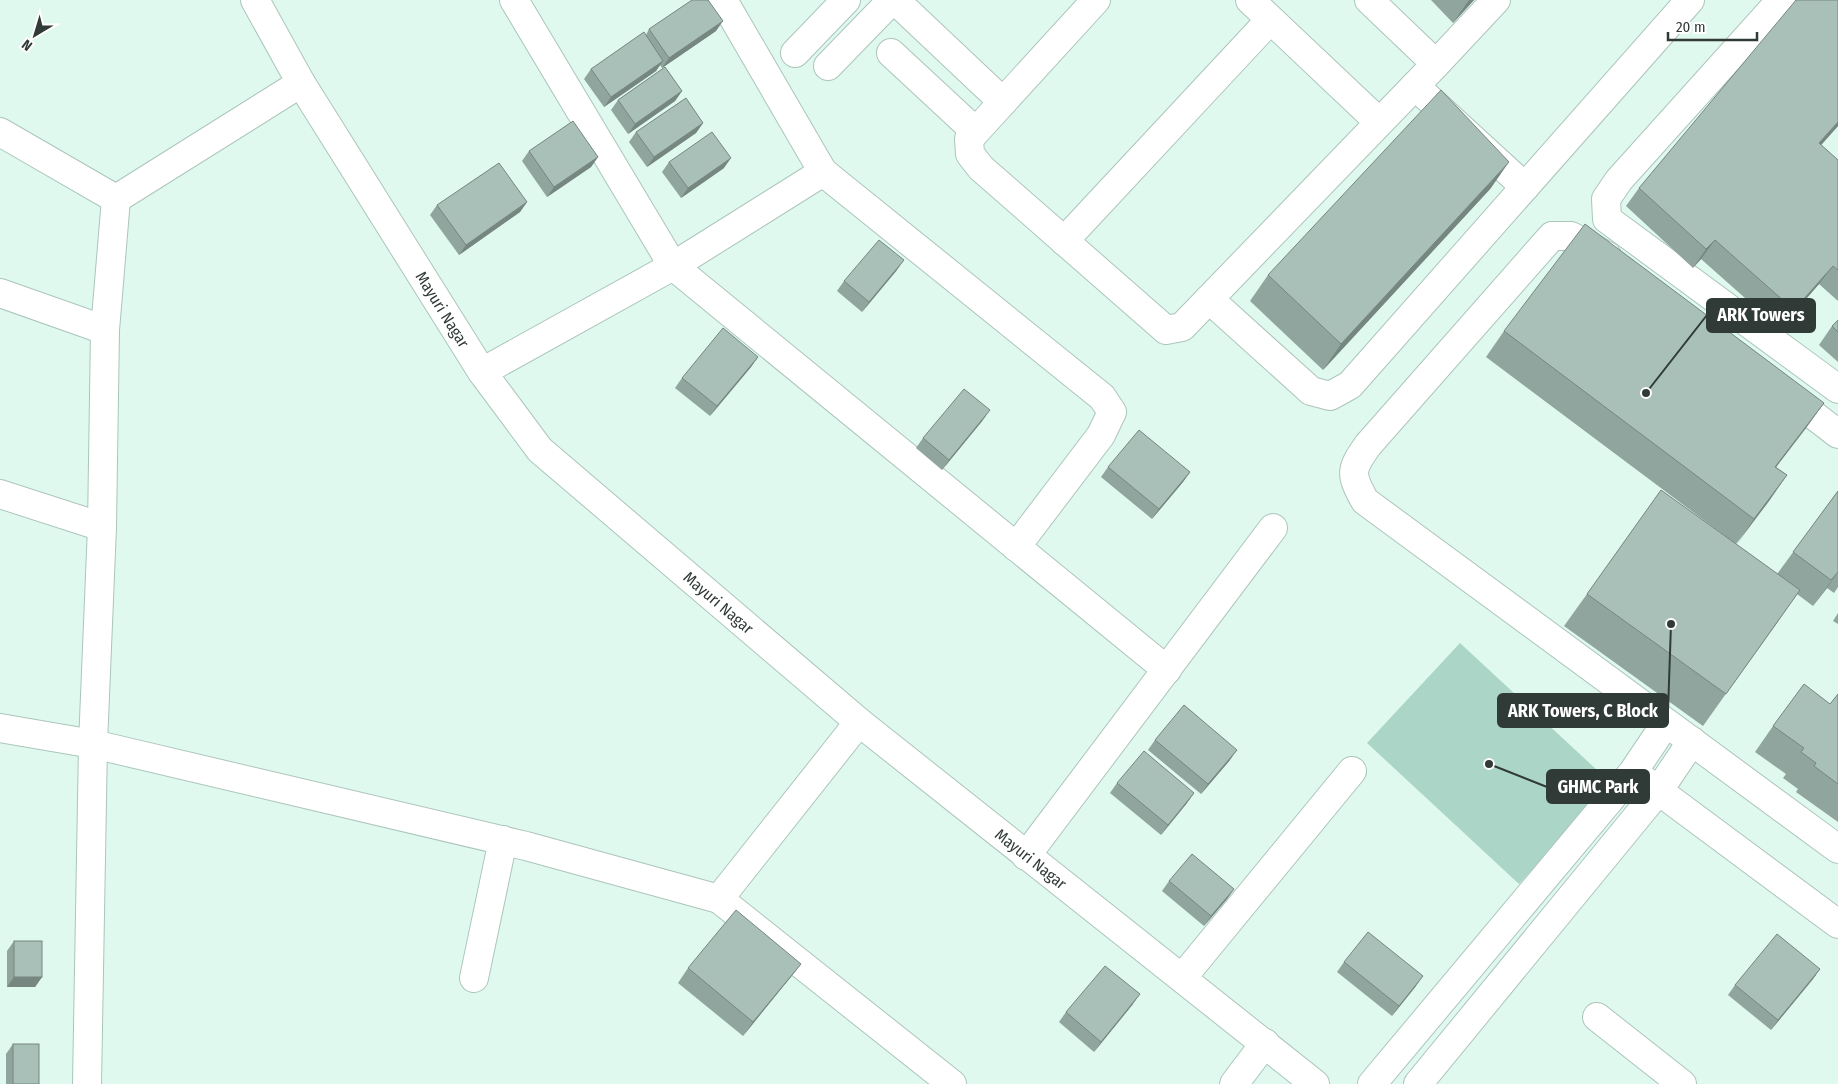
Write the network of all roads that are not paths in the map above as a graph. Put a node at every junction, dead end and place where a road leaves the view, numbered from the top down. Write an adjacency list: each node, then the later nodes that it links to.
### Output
1 (254, 0): 17 (street, Mayuri Nagar)
2 (514, 0): 27 (street)
3 (723, 0): 23 (street)
4 (846, 0): 14 (street)
5 (893, 0): 16 (street); 19 (street)
6 (1096, 0): 19 (street)
7 (1250, 0): 12 (street)
8 (1369, 0): 15 (street)
9 (1496, 0): 15 (street)
10 (1690, 0): 24 (street)
11 (1781, 0): 34 (street)
12 (1270, 20): 20 (street); 26 (street)
13 (891, 52): 22 (street)
14 (795, 53)
15 (1436, 64): 18 (street)
16 (828, 66)
17 (301, 83): 25 (street); 32 (street, Mayuri Nagar)
18 (1414, 86): 20 (street); 24 (street)
19 (1002, 102): 22 (street)
20 (1380, 122): 30 (street)
21 (0, 132): 25 (street)
22 (975, 132): 26 (street)
23 (823, 172): 27 (street); 39 (street)
24 (1525, 187): 30 (street)
25 (116, 199): 31 (street)
26 (1064, 241): 30 (street)
27 (673, 266): 32 (street); 39 (street)
28 (1626, 271): 42 (street)
29 (0, 293): 31 (street)
30 (1209, 299)
31 (105, 330): 37 (street)
32 (482, 372): 41 (street, Mayuri Nagar)
33 (1767, 380): 35 (street)
34 (1838, 389)
35 (1838, 434)
36 (0, 494): 37 (street)
37 (102, 527): 45 (street)
38 (1273, 528): 40 (street)
39 (1016, 547): 40 (street)
40 (1167, 670): 51 (street)
41 (859, 722): 51 (street, Mayuri Nagar); 52 (street)
42 (1666, 723): 44 (street); 47 (street)
43 (0, 728): 45 (street)
44 (1692, 741): 48 (street); 50 (street)
45 (93, 744): 49 (street); 58 (street)
46 (1352, 771): 55 (street)
47 (1633, 772): 48 (street); 62 (street)
48 (1659, 790): 53 (street); 63 (street)
49 (503, 840): 52 (street); 54 (street)
50 (1838, 849)
51 (1026, 856): 55 (street, Mayuri Nagar)
52 (719, 899): 59 (street)
53 (1838, 924)
54 (474, 978)
55 (1182, 978): 57 (street, Mayuri Nagar)
56 (1597, 1017): 64 (street)
57 (1265, 1043): 60 (street); 61 (street, Mayuri Nagar)
58 (87, 1084)
59 (952, 1084)
60 (1234, 1084)
61 (1315, 1084)
62 (1372, 1084)
63 (1418, 1084)
64 (1682, 1084)

